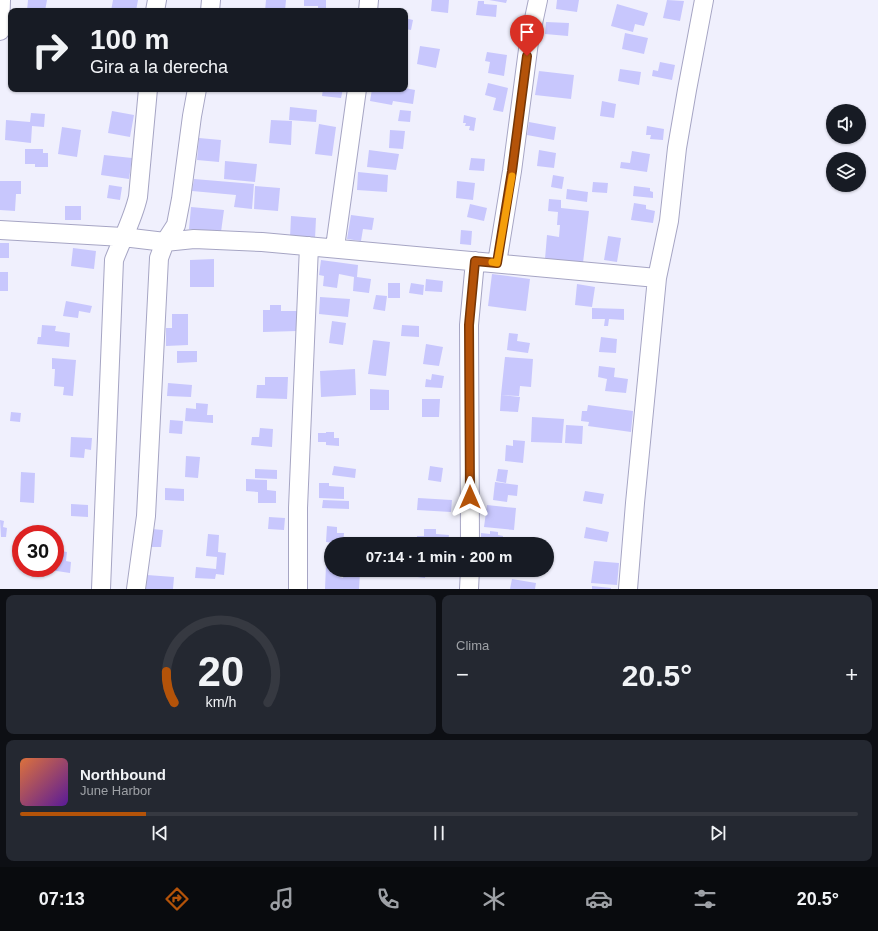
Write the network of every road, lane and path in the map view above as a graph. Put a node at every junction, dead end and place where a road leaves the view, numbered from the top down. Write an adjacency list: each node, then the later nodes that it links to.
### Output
1 (1, 0): 4 (street)
2 (538, 0): 14 (street)
3 (704, 0): 15 (street)
4 (0, 31)
5 (148, 92): 9 (street)
6 (196, 92): 10 (street)
7 (357, 92): 12 (street)
8 (0, 230): 9 (street)
9 (123, 237): 10 (street); 18 (street)
10 (165, 242): 11 (street); 19 (street)
11 (309, 246): 12 (street); 20 (street)
12 (335, 247): 13 (street)
13 (475, 261): 14 (street); 16 (street)
14 (497, 263): 15 (street)
15 (657, 278): 22 (street)
16 (470, 537)
17 (470, 577): 21 (street)
18 (101, 589)
19 (136, 589)
20 (298, 589)
21 (469, 589)
22 (628, 589)

